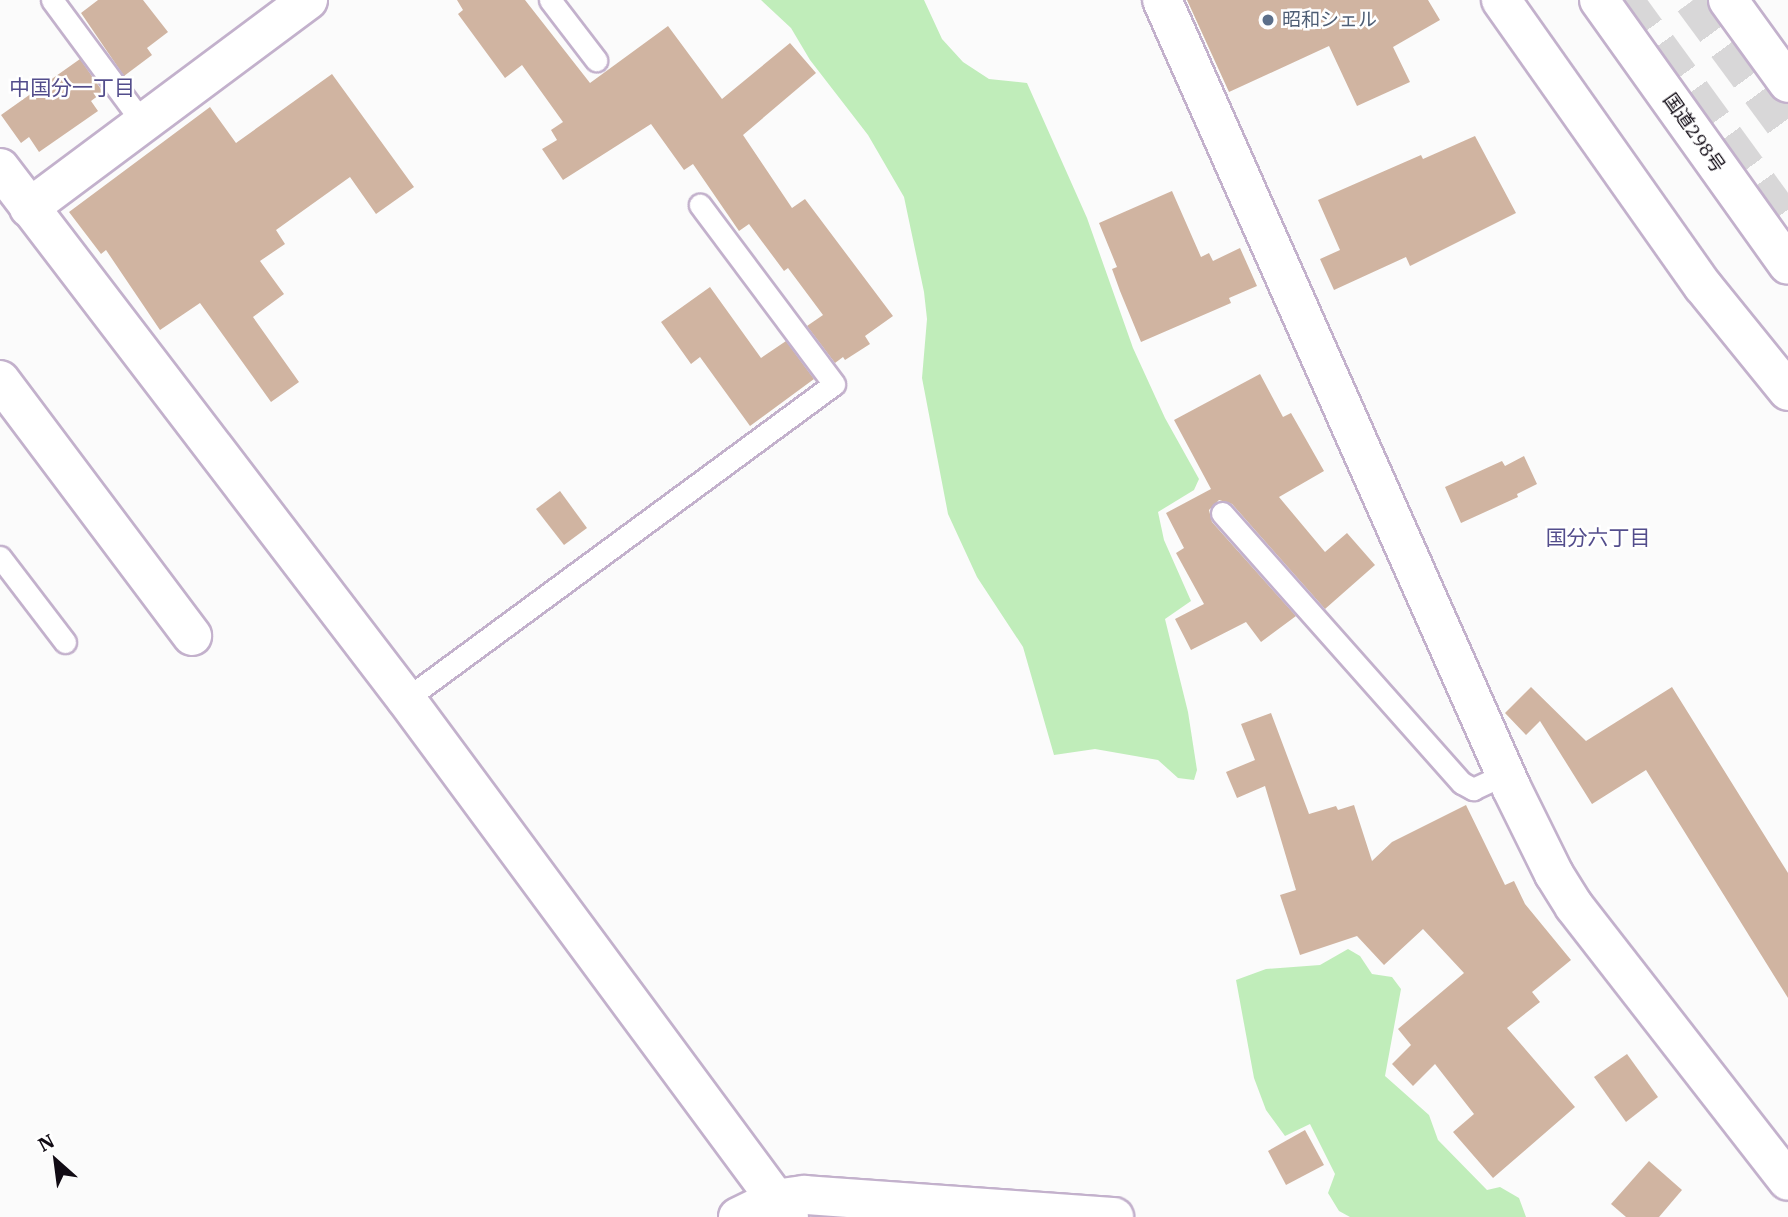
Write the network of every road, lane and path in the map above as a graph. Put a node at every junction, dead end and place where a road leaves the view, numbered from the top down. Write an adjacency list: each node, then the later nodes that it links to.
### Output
1 (52, 0): 10 (lane)
2 (550, 0): 8 (lane)
3 (1163, 0): 21 (main road)
4 (1501, 0): 15 (main road)
5 (1599, 0): 13 (main road, 国道298号)
6 (1728, 0): 9 (main road)
7 (302, 2): 10 (main road)
8 (596, 60)
9 (1788, 83)
10 (143, 123): 11 (main road)
11 (12, 195): 20 (main road)
12 (700, 205): 20 (lane)
13 (1788, 265)
14 (0, 380): 18 (main road)
15 (1788, 391)
16 (1222, 513): 21 (lane)
17 (0, 557): 19 (lane)
18 (192, 636)
19 (65, 642)
20 (406, 699): 23 (main road)
21 (1505, 774): 22 (main road)
22 (1788, 1181)
23 (782, 1208): 24 (main road); 25 (main road)
24 (738, 1217)
25 (1114, 1217)

